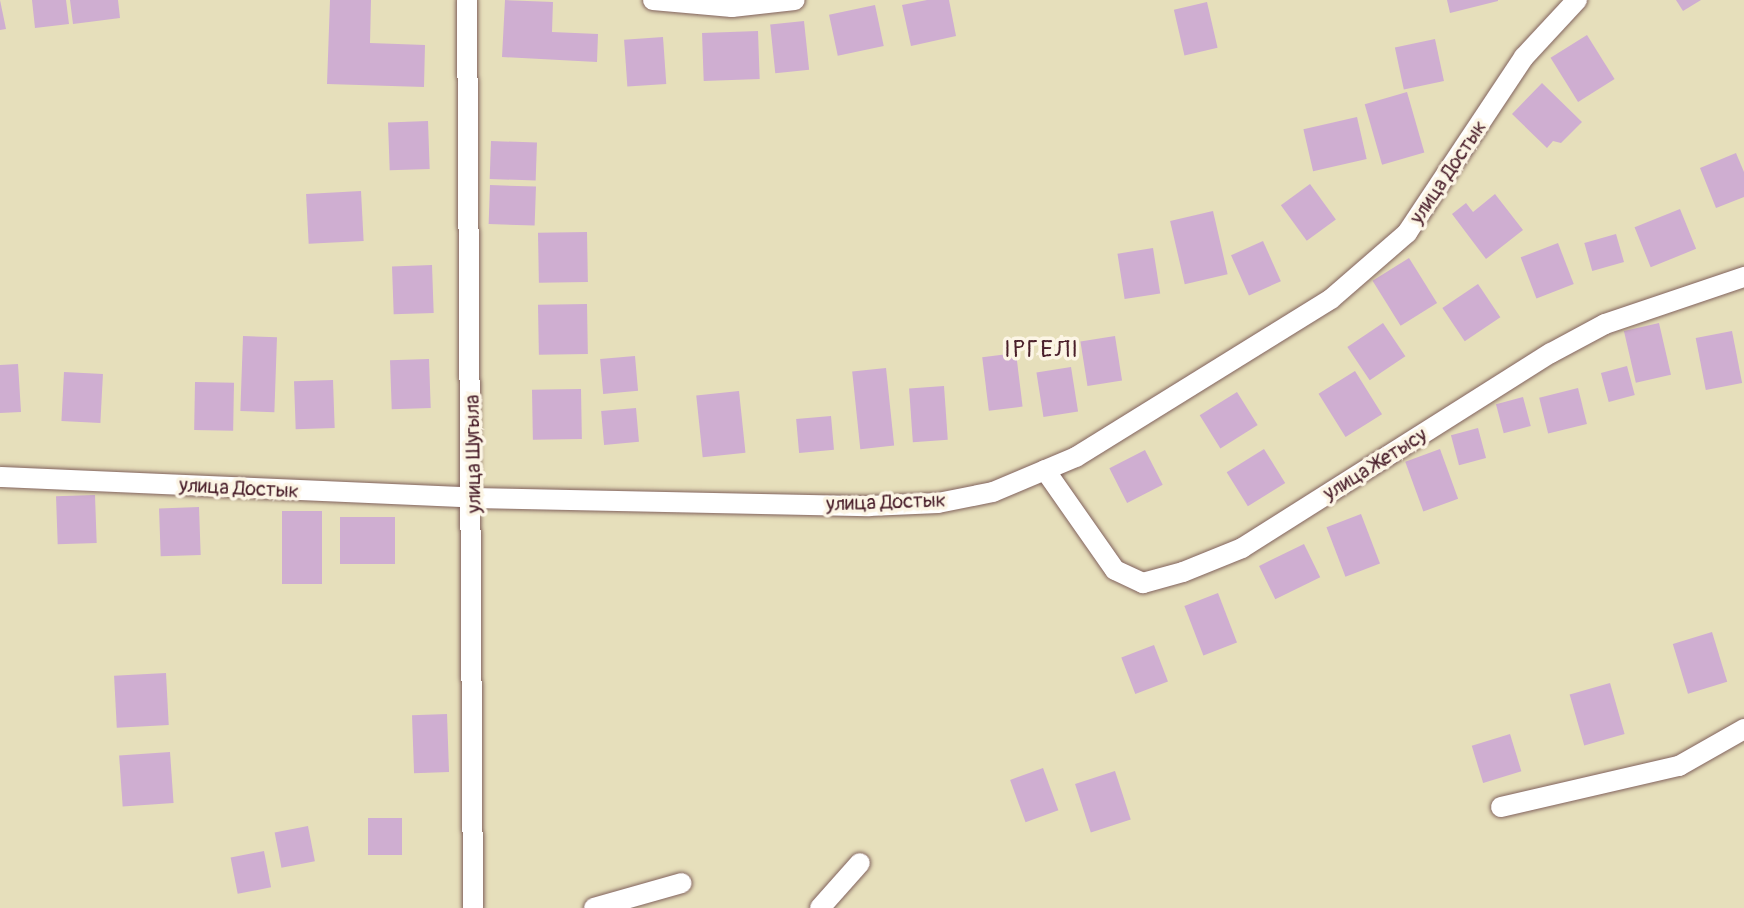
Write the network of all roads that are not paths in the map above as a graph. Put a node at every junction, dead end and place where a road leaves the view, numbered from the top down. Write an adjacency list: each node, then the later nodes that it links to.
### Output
1 (467, 0): 8 (street, улица Шугыла)
2 (653, 0): 3 (street)
3 (795, 0)
4 (1577, 0): 6 (street, улица Достык)
5 (1744, 277): 6 (street, улица Жетысу)
6 (1045, 470): 8 (street, улица Достык)
7 (0, 477): 8 (street, улица Достык)
8 (474, 498): 13 (street, улица Шугыла)
9 (1744, 729): 10 (street)
10 (1501, 807)
11 (860, 863): 15 (street)
12 (682, 883): 14 (street)
13 (473, 908)
14 (594, 908)
15 (820, 908)

